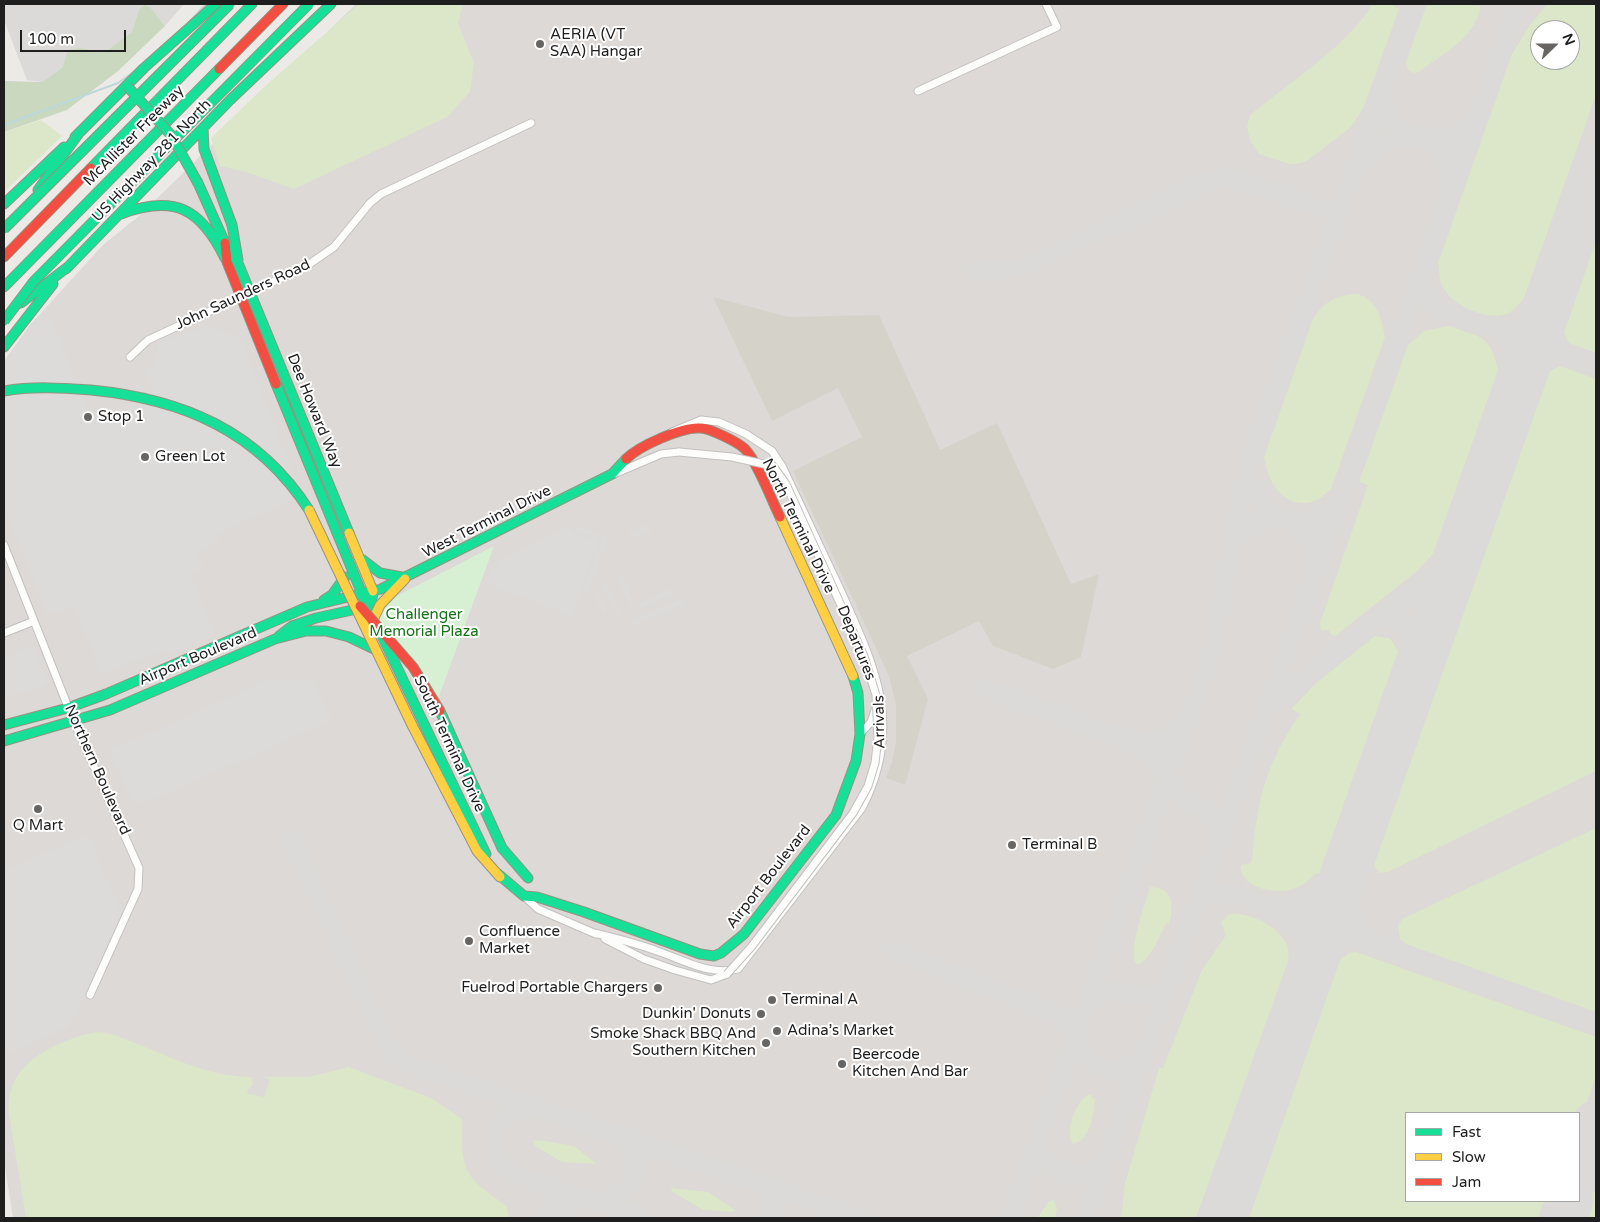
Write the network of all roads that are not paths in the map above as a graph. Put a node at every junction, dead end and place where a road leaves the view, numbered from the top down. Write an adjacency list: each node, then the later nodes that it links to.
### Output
1 (216, 4): 8 (main road)
2 (230, 4): 15 (main road, bridge)
3 (252, 4): 18 (main road, McAllister Freeway)
4 (283, 4): 23 (main road, McAllister Freeway)
5 (309, 4): 22 (main road, bridge)
6 (331, 4): 11 (main road, US Highway 281 North)
7 (1046, 4): 9 (street)
8 (127, 86): 12 (main road); 17 (main road, Dee Howard Way, bridge)
9 (918, 91)
10 (530, 123): 24 (street, John Saunders Road)
11 (203, 128): 14 (main road, US Highway 281 North); 20 (main road)
12 (79, 133): 13 (main road); 16 (main road)
13 (4, 204)
14 (116, 216): 19 (main road); 21 (main road, US Highway 281 North)
15 (4, 229)
16 (4, 238)
17 (225, 243): 19 (main road, Dee Howard Way); 20 (main road, Dee Howard Way)
18 (4, 258)
19 (228, 262): 25 (main road, Dee Howard Way)
20 (238, 263): 24 (main road, Dee Howard Way)
21 (69, 266): 27 (main road); 28 (main road, US Highway 281 North)
22 (34, 281): 26 (main road, bridge); 27 (main road, bridge)
23 (4, 287)
24 (250, 291): 25 (street, John Saunders Road); 31 (main road, Dee Howard Way)
25 (240, 296): 29 (street, John Saunders Road); 32 (main road, Dee Howard Way)
26 (4, 310)
27 (4, 320)
28 (4, 347)
29 (130, 357)
30 (4, 391): 41 (main road, bridge)
31 (302, 419): 32 (street); 36 (main road, Dee Howard Way)
32 (292, 424): 35 (main road, Dee Howard Way)
33 (665, 436): 34 (main road, North Terminal Drive); 51 (street, Arrivals); 55 (main road, North Terminal Drive)
34 (612, 474): 40 (main road, West Terminal Drive); 61 (street, Departures, bridge)
35 (321, 494): 36 (main road); 39 (main road, Dee Howard Way)
36 (352, 538): 38 (main road, Dee Howard Way)
37 (4, 545): 47 (street, Northern Boulevard)
38 (359, 557): 40 (main road); 42 (main road, Dee Howard Way)
39 (347, 560): 43 (main road, Dee Howard Way); 44 (main road)
40 (407, 577): 42 (main road, West Terminal Drive); 46 (main road)
41 (348, 590): 58 (main road, bridge); 59 (main road, bridge)
42 (374, 591): 43 (main road, Airport Boulevard); 45 (main road)
43 (361, 594): 44 (main road, Airport Boulevard); 45 (main road, South Terminal Drive)
44 (317, 604): 52 (main road, Airport Boulevard)
45 (366, 607): 46 (main road, South Terminal Drive); 49 (main road)
46 (373, 620): 50 (main road, South Terminal Drive)
47 (34, 621): 48 (street); 52 (street, Northern Boulevard)
48 (4, 633)
49 (275, 639): 50 (main road, Airport Boulevard); 53 (main road, Airport Boulevard)
50 (398, 667): 58 (main road, South Terminal Drive)
51 (879, 682): 55 (street); 61 (street, Arrivals)
52 (68, 708): 53 (street, Northern Boulevard); 54 (main road, Airport Boulevard)
53 (74, 722): 56 (main road, Airport Boulevard); 62 (street, Northern Boulevard)
54 (4, 726)
55 (860, 734): 57 (main road, North Terminal Drive)
56 (4, 741)
57 (856, 761): 60 (main road, Airport Boulevard)
58 (500, 877): 60 (main road, South Terminal Drive)
59 (528, 878)
60 (524, 896): 61 (street)
61 (594, 933)
62 (90, 995)

